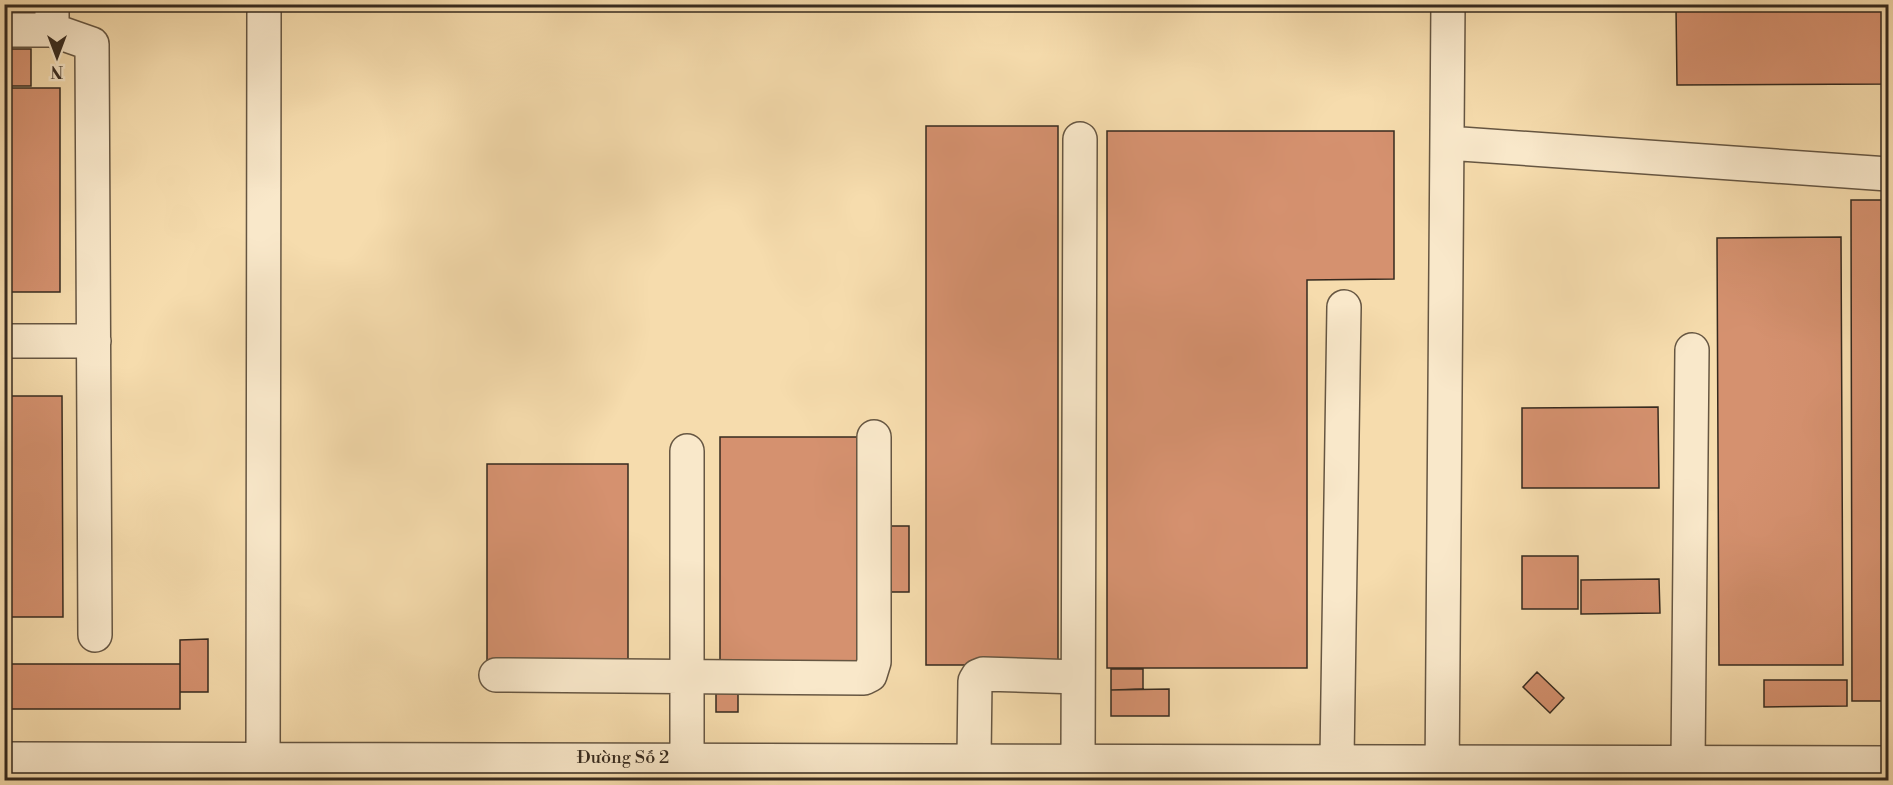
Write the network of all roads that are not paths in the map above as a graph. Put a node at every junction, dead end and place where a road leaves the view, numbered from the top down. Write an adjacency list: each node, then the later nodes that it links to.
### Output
1 (264, 4): 25 (street)
2 (1448, 4): 6 (street)
3 (52, 17): 4 (street); 10 (street)
4 (4, 30)
5 (1080, 139): 17 (street)
6 (1447, 143): 7 (street); 28 (street)
7 (1888, 174)
8 (1344, 307): 21 (street)
9 (4, 342): 10 (street)
10 (94, 342): 14 (street)
11 (1692, 350): 23 (street)
12 (874, 437): 16 (street)
13 (687, 451): 16 (street)
14 (95, 635)
15 (496, 675): 16 (street)
16 (687, 676): 18 (street)
17 (1078, 677): 19 (street); 20 (street)
18 (687, 757): 19 (street, Đường Số 2); 26 (street, Đường Số 2)
19 (974, 758): 20 (street, Đường Số 2)
20 (1078, 758): 27 (street, Đường Số 2)
21 (1337, 758): 27 (street, Đường Số 2); 28 (street, Đường Số 2)
22 (4, 759): 25 (street, Đường Số 2)
23 (1688, 762): 28 (street, Đường Số 2); 29 (street, Đường Số 2)
24 (1888, 763): 29 (street, Đường Số 2)
25 (263, 769): 26 (street, Đường Số 2)
26 (520, 769)
27 (1277, 769)
28 (1442, 770)
29 (1768, 771)

